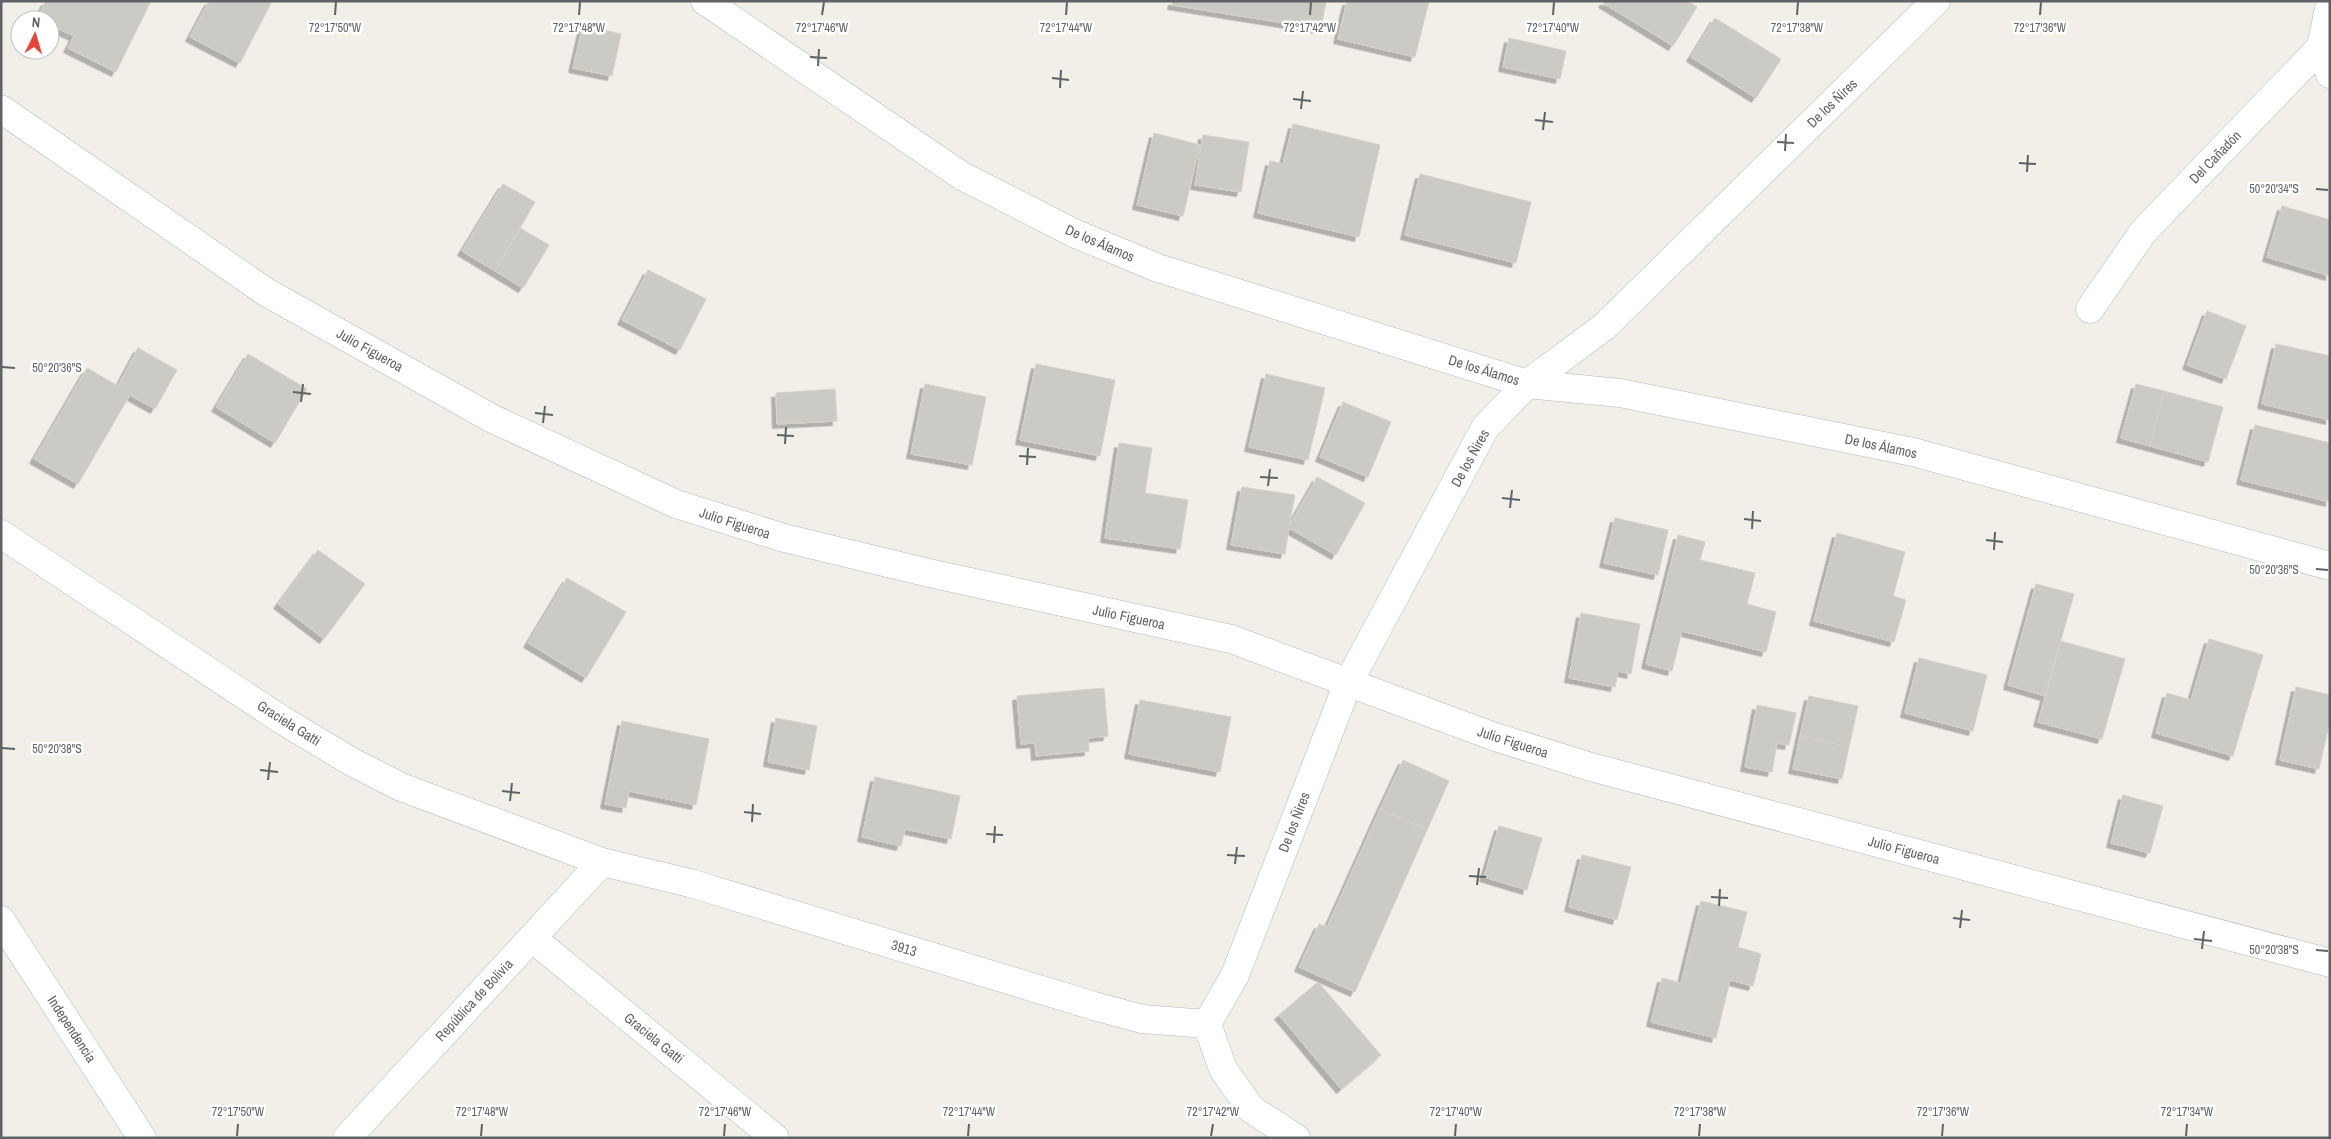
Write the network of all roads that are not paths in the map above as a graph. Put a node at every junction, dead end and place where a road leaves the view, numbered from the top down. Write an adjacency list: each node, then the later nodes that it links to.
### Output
1 (705, 1): 8 (street, De los Álamos)
2 (1936, 1): 8 (street, De los Ñires)
3 (2330, 4): 4 (street)
4 (2321, 47): 5 (street); 7 (street, Del Cañadón)
5 (2330, 74)
6 (1, 109): 11 (street, Julio Figueroa)
7 (2090, 309)
8 (1527, 384): 10 (street, De los Álamos); 11 (street, De los Ñires)
9 (1, 534): 12 (street, Graciela Gatti)
10 (2330, 566)
11 (1348, 683): 15 (street, Julio Figueroa); 16 (street, De los Ñires)
12 (602, 862): 14 (street, República de Bolivia); 16 (street, 3913)
13 (1, 920): 17 (street, Independencia)
14 (532, 938): 18 (street, República de Bolivia); 19 (street, Graciela Gatti)
15 (2330, 964)
16 (1207, 1024): 20 (street)
17 (142, 1138)
18 (347, 1138)
19 (775, 1138)
20 (1296, 1138)

